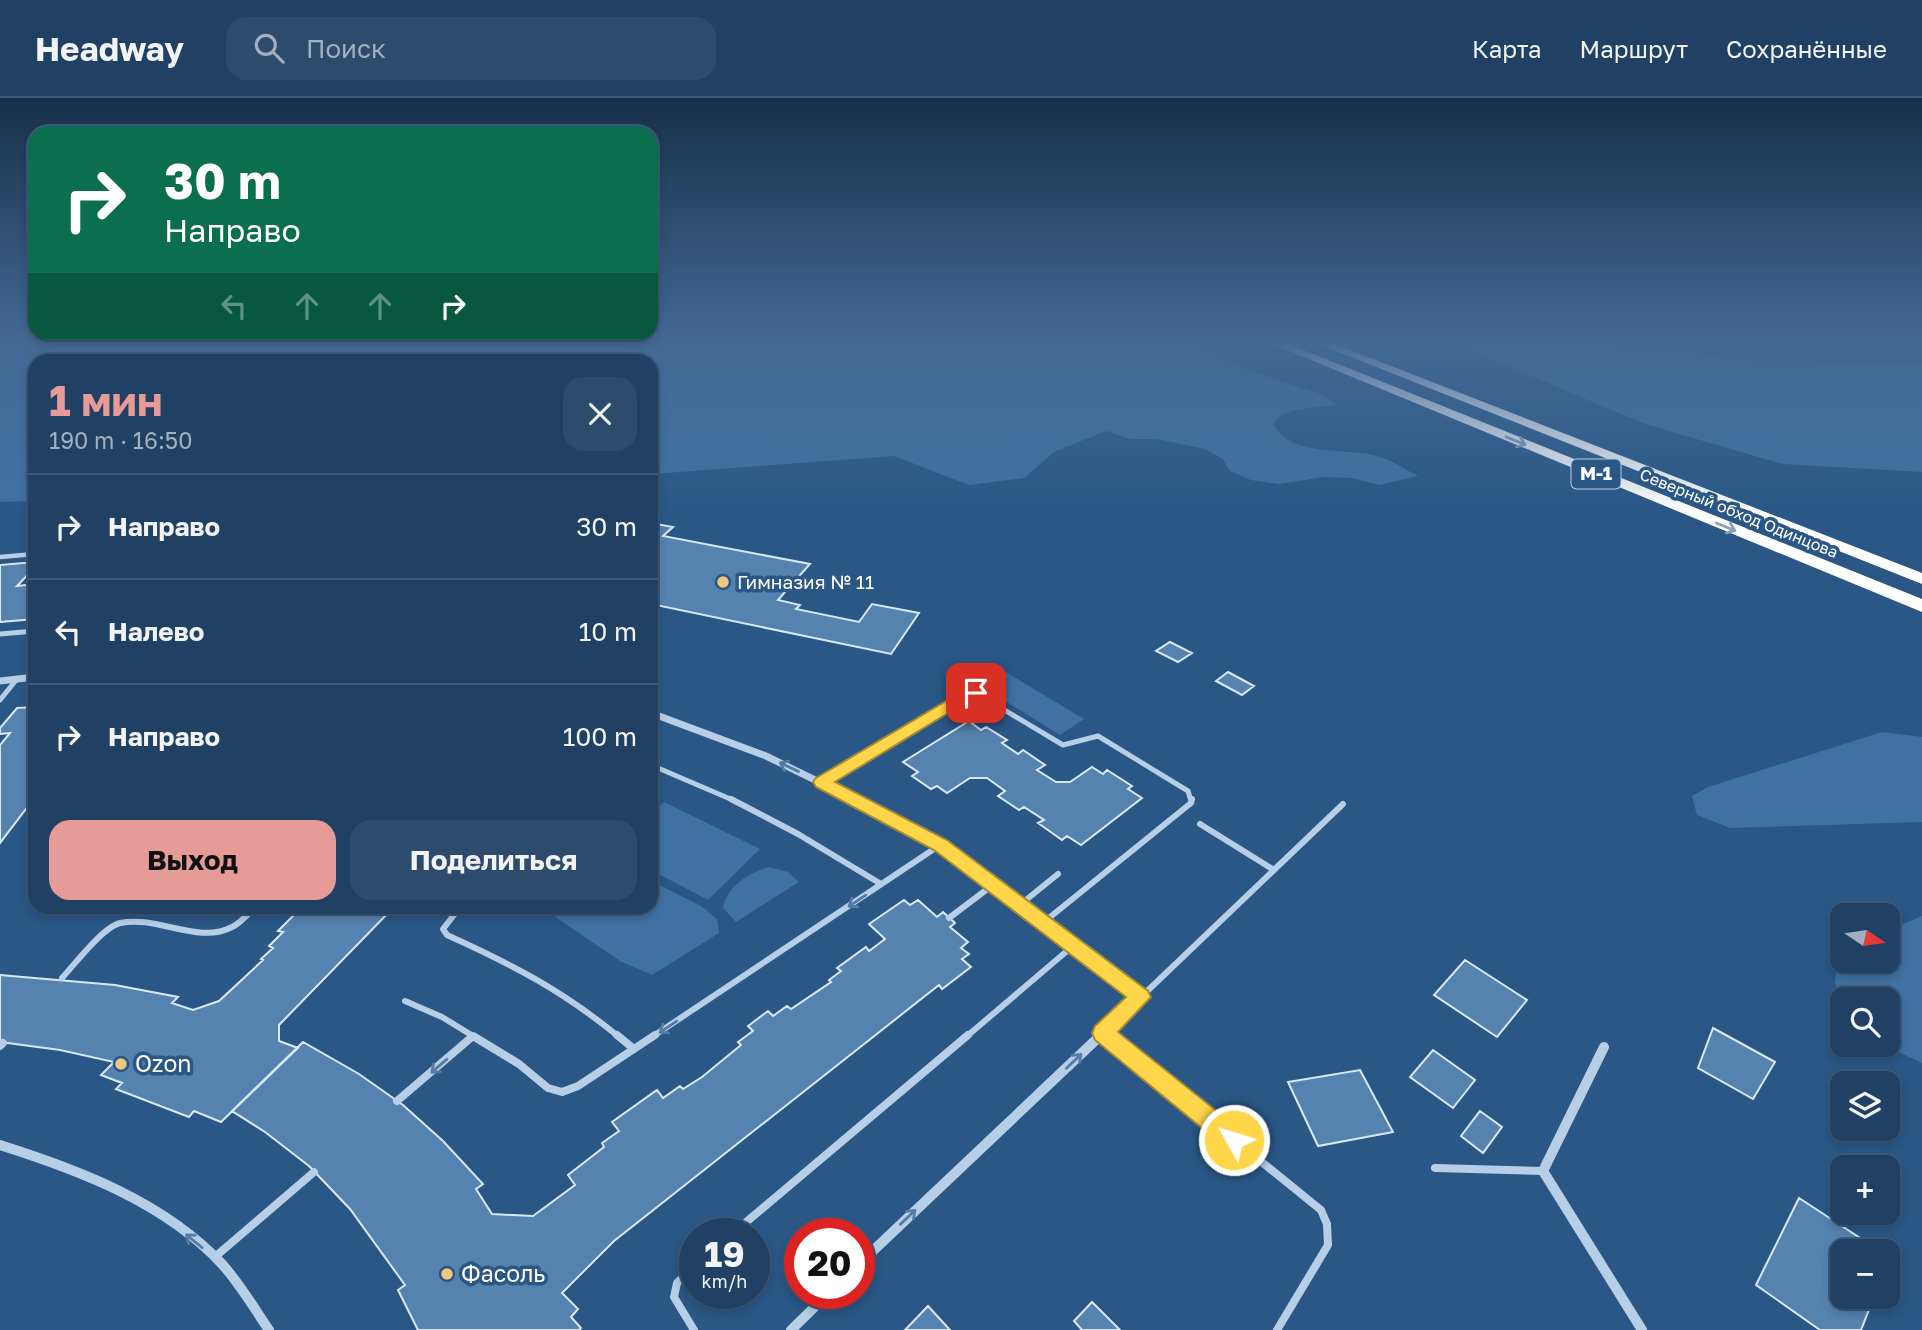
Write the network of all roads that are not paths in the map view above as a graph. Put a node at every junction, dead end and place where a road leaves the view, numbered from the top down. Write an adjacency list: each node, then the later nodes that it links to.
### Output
1 (1413, 398): 6 (highway, Северный обход Одинцова / М-1, one-way to 6)
2 (1463, 398): 5 (highway, Северный обход Одинцова / М-1)
3 (28, 555): 4 (lane)
4 (0, 557)
5 (1922, 579)
6 (1922, 606)
7 (28, 632): 8 (lane)
8 (0, 634)
9 (28, 678): 10 (street)
10 (17, 679): 11 (street); 12 (lane)
11 (0, 681)
12 (0, 700)
13 (658, 715): 15 (street, one-way to 13)
14 (658, 768): 21 (lane)
15 (822, 782): 18 (street); 27 (lane)
16 (1343, 804): 19 (lane)
17 (1200, 824): 19 (lane)
18 (941, 845): 21 (lane); 22 (street)
19 (1274, 870): 30 (lane)
20 (1058, 874): 23 (lane)
21 (881, 884): 35 (lane, one-way to 35)
22 (995, 884): 23 (street); 26 (lane)
23 (1021, 904): 27 (street)
24 (247, 914): 29 (lane)
25 (455, 914): 35 (lane)
26 (949, 918)
27 (1044, 922): 28 (street)
28 (1074, 945): 30 (street); 41 (lane)
29 (62, 978)
30 (1141, 997): 32 (street)
31 (405, 1001): 33 (lane)
32 (1103, 1033): 42 (street, one-way to 32); 49 (lane)
33 (473, 1036): 35 (lane); 36 (lane, one-way to 36)
34 (1604, 1047): 39 (street)
35 (634, 1049)
36 (397, 1101)
37 (0, 1145): 43 (street, one-way to 37)
38 (1435, 1168): 39 (lane)
39 (1543, 1171): 50 (street)
40 (314, 1172): 43 (lane)
41 (751, 1218)
42 (875, 1249)
43 (215, 1257): 46 (street)
44 (679, 1278): 47 (lane)
45 (813, 1309): 48 (street)
46 (269, 1330)
47 (694, 1330)
48 (791, 1330)
49 (1277, 1330)
50 (1642, 1330)

